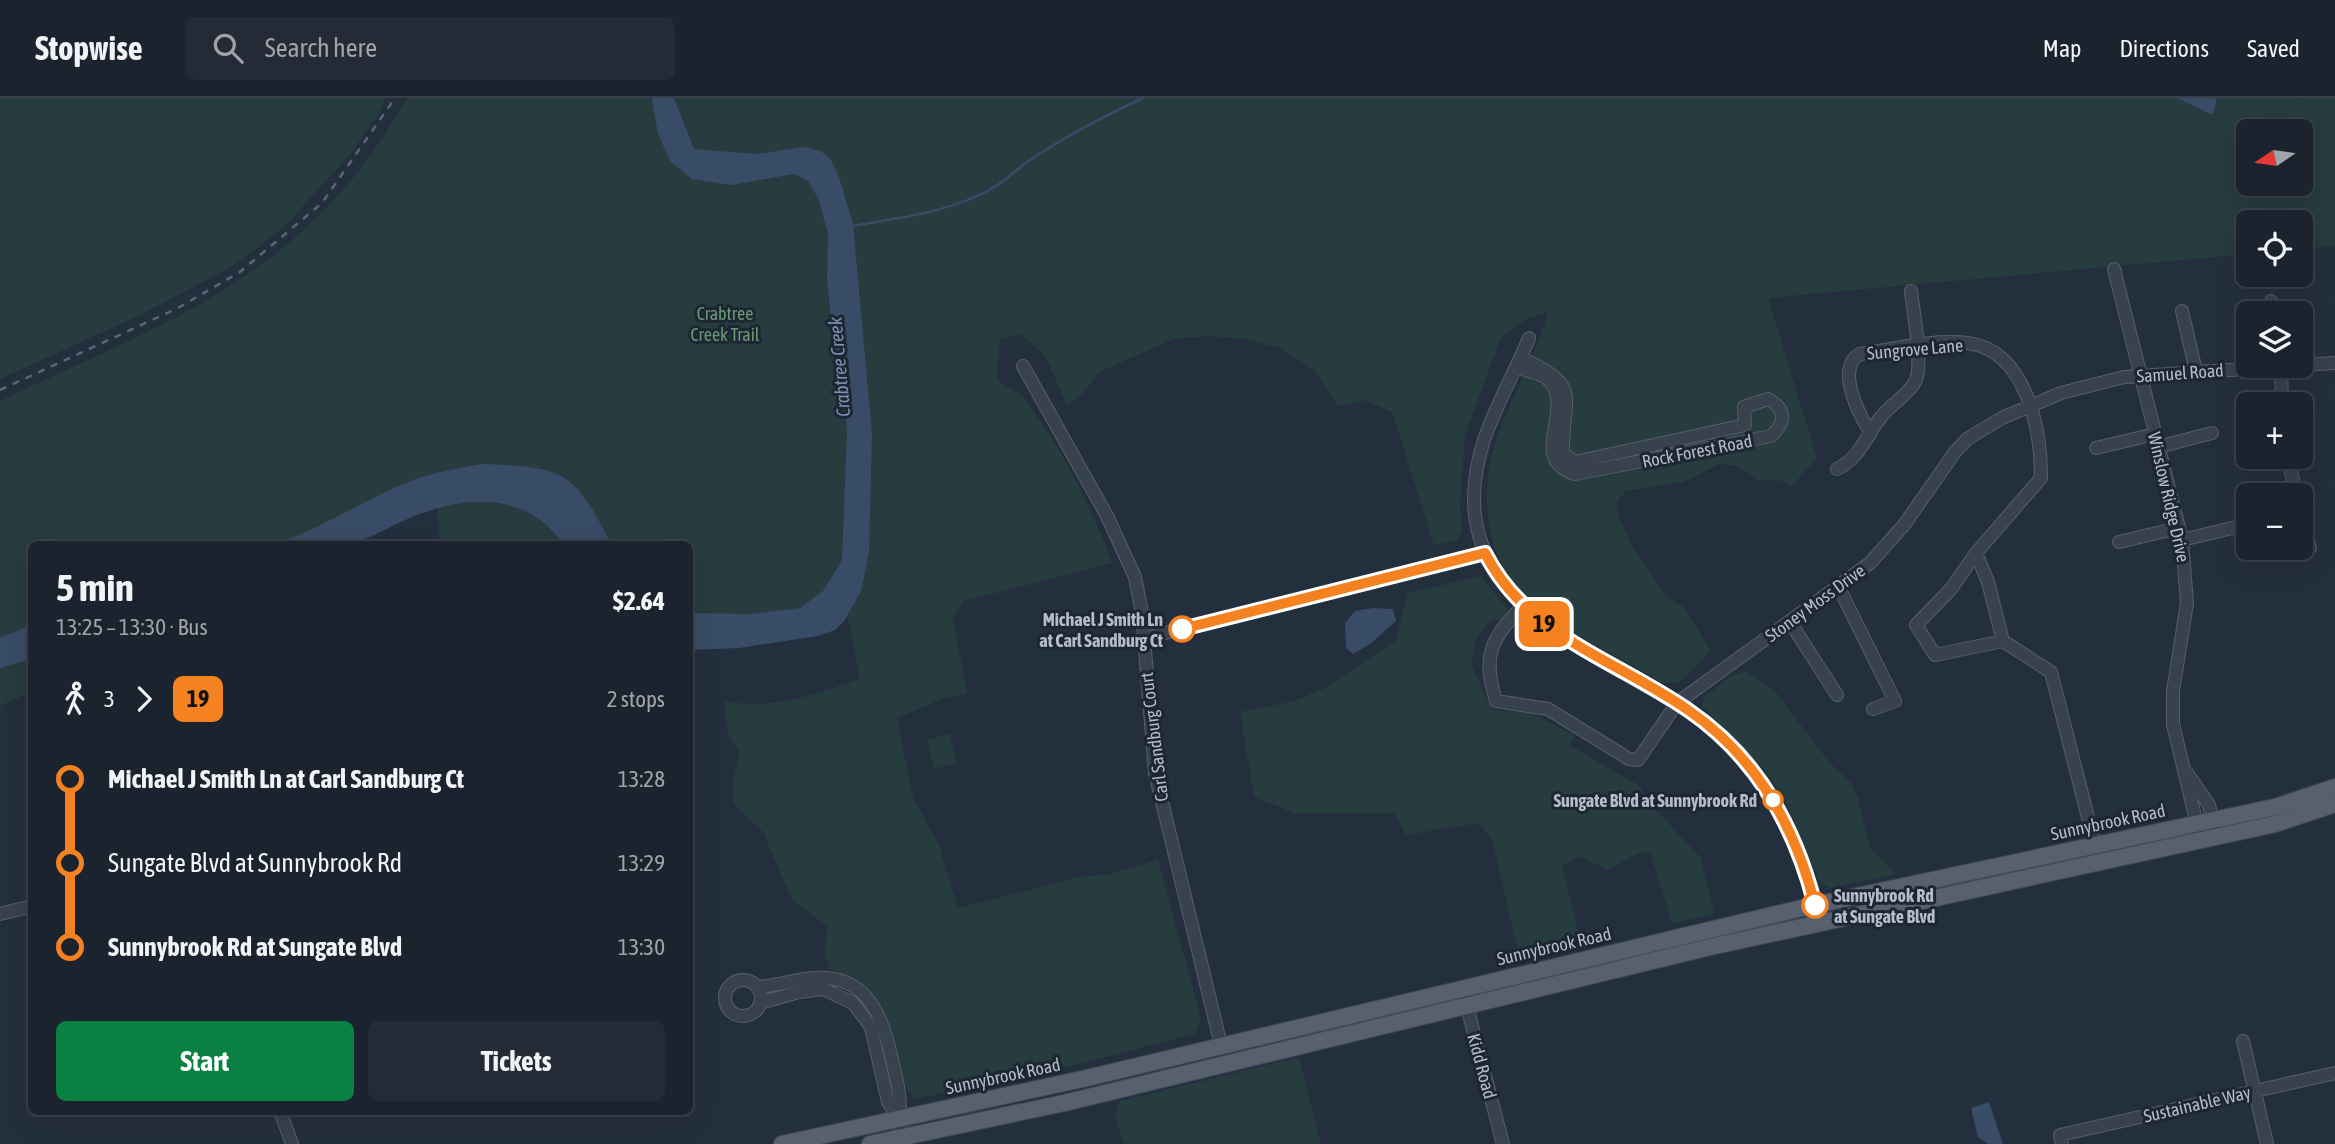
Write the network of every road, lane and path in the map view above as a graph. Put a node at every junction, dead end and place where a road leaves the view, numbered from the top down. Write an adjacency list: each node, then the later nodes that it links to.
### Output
1 (2114, 269): 12 (street, Winslow Ridge Drive)
2 (1911, 291): 5 (street)
3 (2182, 311): 11 (street)
4 (1529, 338): 6 (street)
5 (1916, 346): 13 (street, Sungrove Lane); 14 (street); 14 (street, Sungrove Lane)
6 (1519, 363): 6 (street, Rock Forest Road); 22 (street)
7 (2335, 363): 8 (street, Samuel Road)
8 (2313, 365)
9 (1023, 366): 27 (street, Carl Sandburg Court)
10 (2236, 369): 11 (street, Samuel Road)
11 (2196, 371): 12 (street, Samuel Road)
12 (2140, 375): 13 (street, Samuel Road); 16 (street, Winslow Ridge Drive)
13 (2029, 404): 23 (street, Sungrove Lane); 24 (street, Stoney Moss Drive)
14 (1871, 433): 18 (street)
15 (2212, 433): 16 (street)
16 (2156, 440): 17 (street); 20 (street, Winslow Ridge Drive)
17 (2096, 448)
18 (1837, 469)
19 (2236, 526): 20 (street)
20 (2180, 534): 21 (street); 34 (street, Winslow Ridge Drive)
21 (2119, 542)
22 (1485, 553): 25 (street); 27 (street)
23 (1976, 553): 28 (street); 28 (street)
24 (1839, 588): 26 (street, Stoney Moss Drive); 31 (street)
25 (1523, 606): 30 (street); 30 (street, Stoney Moss Drive)
26 (1790, 622): 29 (street); 30 (street, Stoney Moss Drive)
27 (1144, 638): 45 (street, Carl Sandburg Court)
28 (2003, 642): 35 (street)
29 (1837, 695)
30 (1677, 703): 36 (street)
31 (1873, 709)
32 (2335, 786): 34 (main road, Sunnybrook Road)
33 (2335, 804): 34 (main road, Sunnybrook Road)
34 (2206, 830): 35 (main road, Sunnybrook Road); 39 (main road, Sunnybrook Road)
35 (2095, 845): 36 (main road, Sunnybrook Road)
36 (1815, 905): 39 (street); 41 (main road, Sunnybrook Road)
37 (28, 907): 38 (street)
38 (0, 914)
39 (1819, 923): 43 (main road, Sunnybrook Road)
40 (757, 987): 42 (street); 42 (street); 50 (street)
41 (1462, 987): 43 (street, Kidd Road); 45 (main road, Sunnybrook Road)
42 (760, 1003): 50 (street)
43 (1466, 1005): 47 (main road, Sunnybrook Road); 56 (street, Kidd Road)
44 (2243, 1041): 48 (street)
45 (1221, 1045): 47 (main road); 50 (main road, Sunnybrook Road)
46 (2335, 1073): 48 (street, Sustainable Way)
47 (1141, 1083): 52 (main road, Sunnybrook Road)
48 (2254, 1091): 51 (street, Sustainable Way); 57 (street)
49 (281, 1115): 53 (street)
50 (899, 1119): 52 (street); 54 (main road, Sunnybrook Road)
51 (2061, 1139)
52 (903, 1141): 55 (main road, Sunnybrook Road)
53 (292, 1144)
54 (782, 1144)
55 (870, 1144)
56 (1503, 1144)
57 (2267, 1144)

